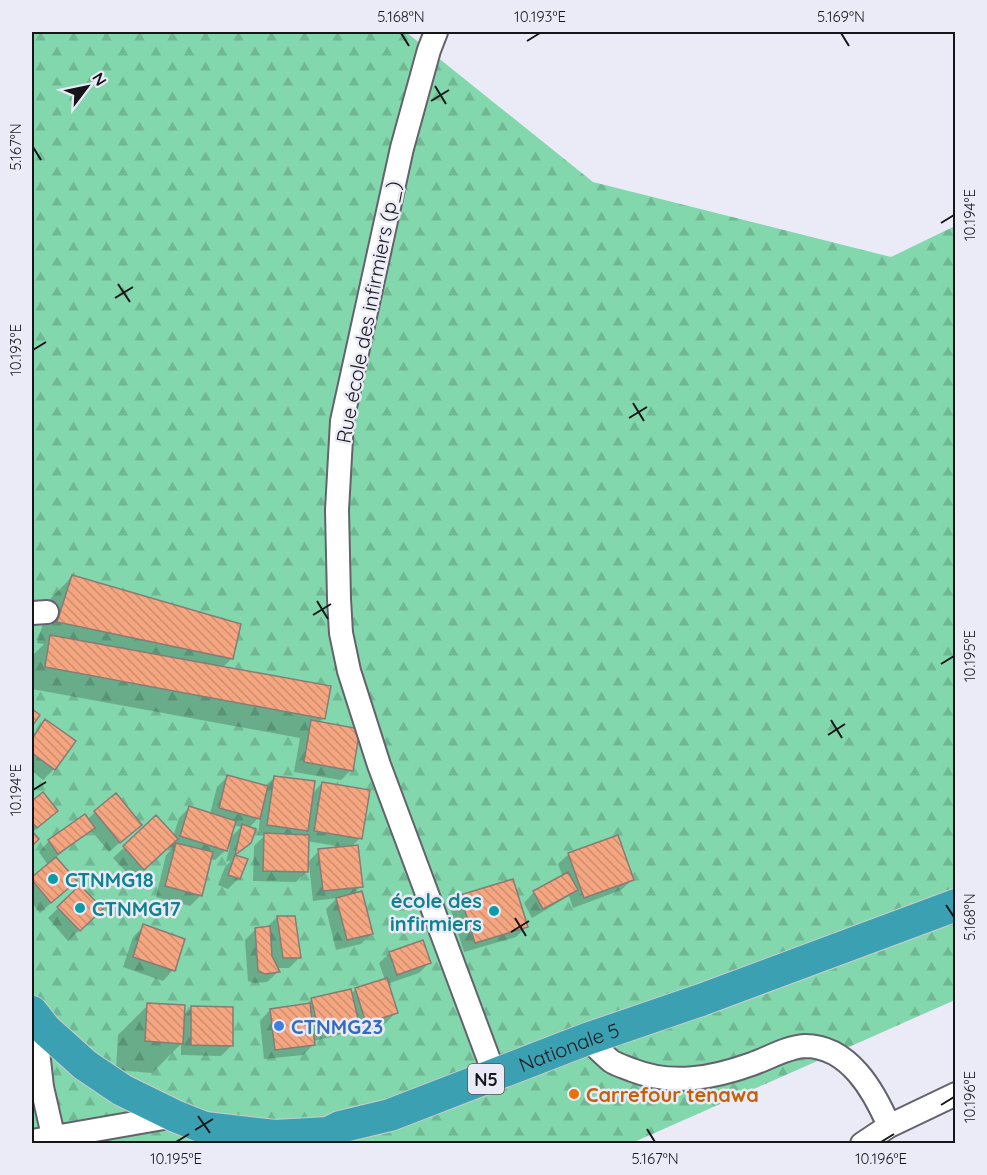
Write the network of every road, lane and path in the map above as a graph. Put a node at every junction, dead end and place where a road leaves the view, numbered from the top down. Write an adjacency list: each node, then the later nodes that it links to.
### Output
1 (436, 32): 5 (street, Rue école des infirmiers (p_))
2 (956, 905): 4 (highway, Nationale 5 / N5)
3 (33, 1014): 7 (highway, Nationale 5 / N5); 9 (street)
4 (587, 1039): 5 (highway, Nationale 5 / N5); 8 (street)
5 (495, 1076): 7 (highway, Nationale 5 / N5)
6 (956, 1094): 8 (street)
7 (175, 1116): 9 (street)
8 (889, 1126): 11 (street)
9 (54, 1140): 10 (street)
10 (32, 1141)
11 (862, 1143)

